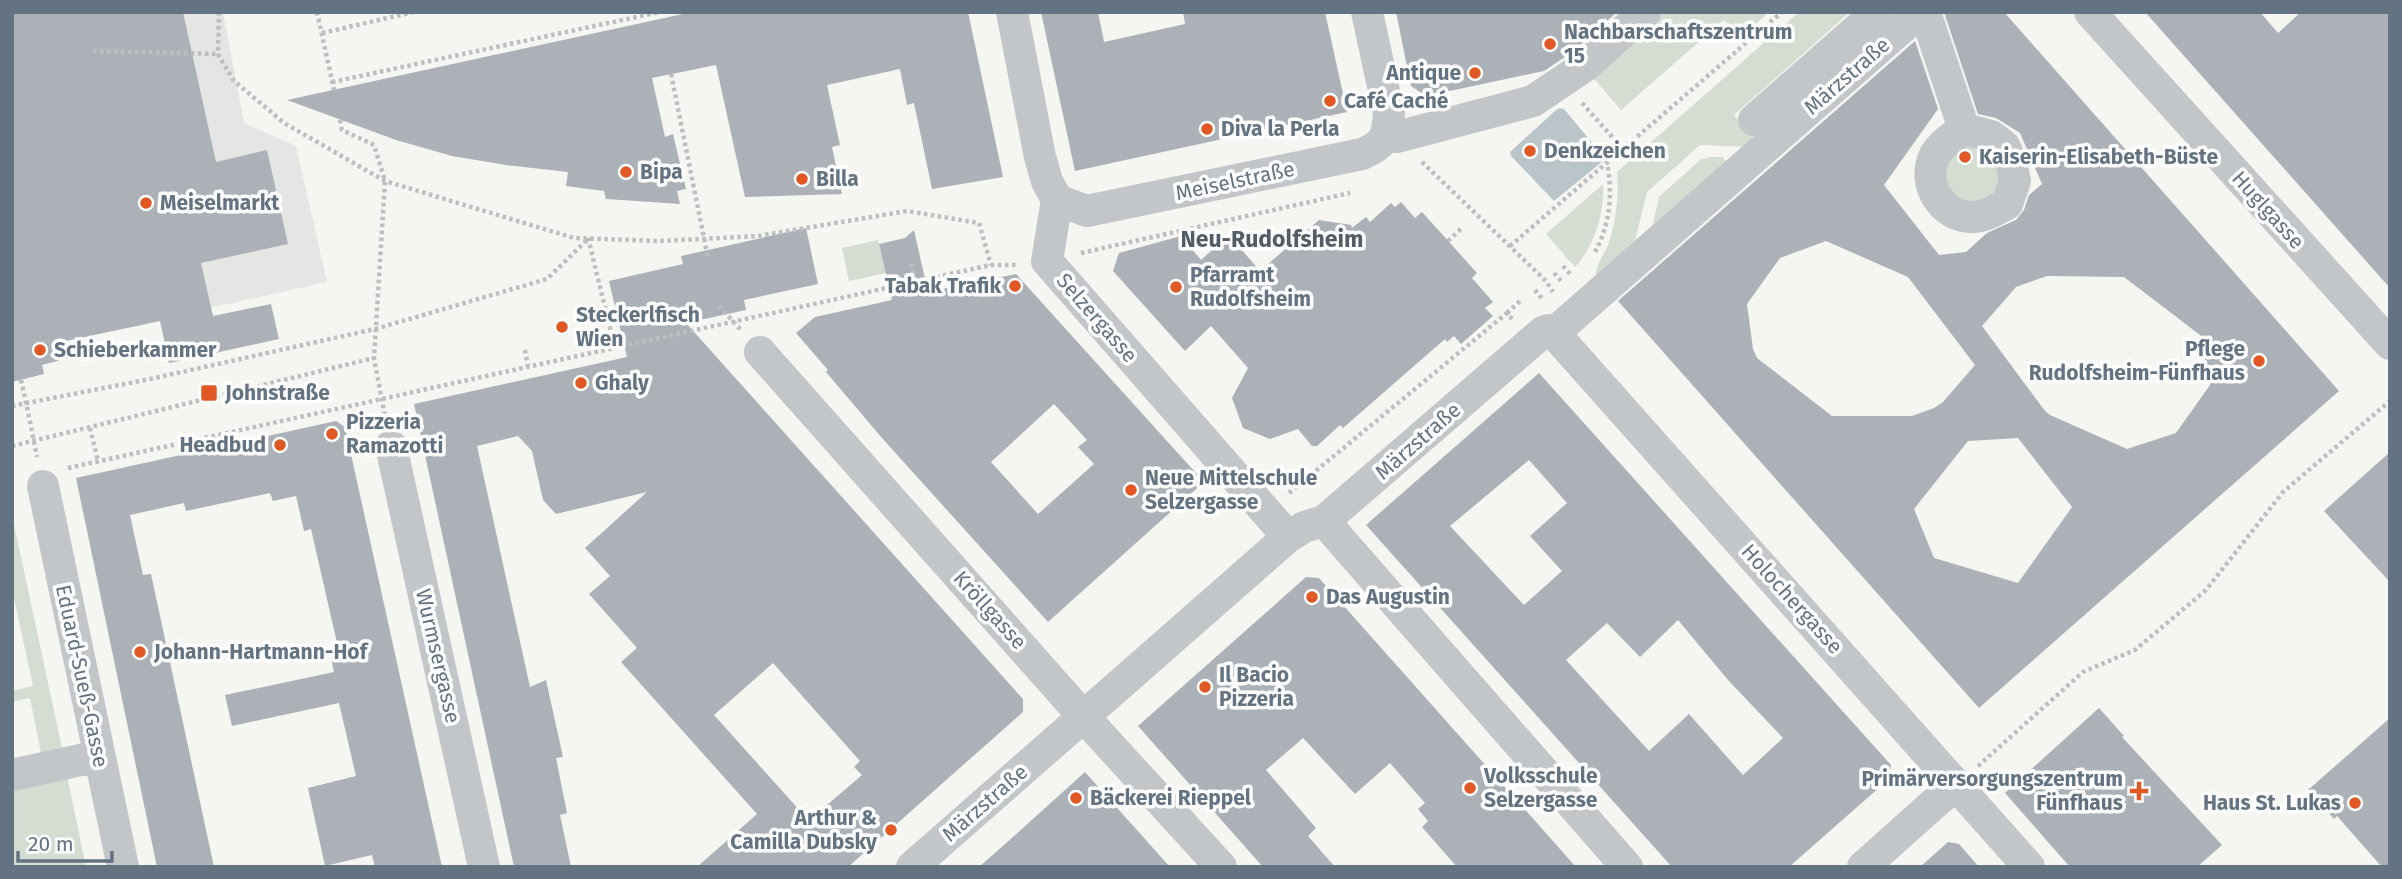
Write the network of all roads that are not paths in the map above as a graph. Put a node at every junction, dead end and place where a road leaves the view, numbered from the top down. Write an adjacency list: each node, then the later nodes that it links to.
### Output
1 (1012, 12): 10 (street)
2 (1367, 12): 8 (street)
3 (1645, 12): 8 (street)
4 (1878, 12): 7 (street)
5 (1922, 12): 9 (street); 11 (street, Märzstraße)
6 (2090, 12): 13 (street, Huglgasse)
7 (1754, 120)
8 (1391, 127): 10 (street, Meiselstraße)
9 (1964, 129)
10 (1057, 200): 17 (street, Selzergasse)
11 (1554, 332): 16 (street, Märzstraße); 21 (street, Holochergasse)
12 (752, 342): 18 (street, Kröllgasse)
13 (2390, 344)
14 (391, 446): 23 (street, Wurmsergasse)
15 (53, 477): 19 (street, Eduard-Sueß-Gasse)
16 (1324, 521): 17 (street, Märzstraße); 26 (street)
17 (1288, 537): 18 (street, Märzstraße)
18 (1083, 716): 24 (street, Märzstraße); 25 (street, Kröllgasse)
19 (100, 764): 20 (street); 22 (street, Eduard-Sueß-Gasse)
20 (12, 775)
21 (1956, 784): 27 (street); 28 (street, Holochergasse)
22 (122, 867)
23 (485, 867)
24 (912, 867)
25 (1221, 867)
26 (1627, 867)
27 (1863, 867)
28 (2029, 867)

